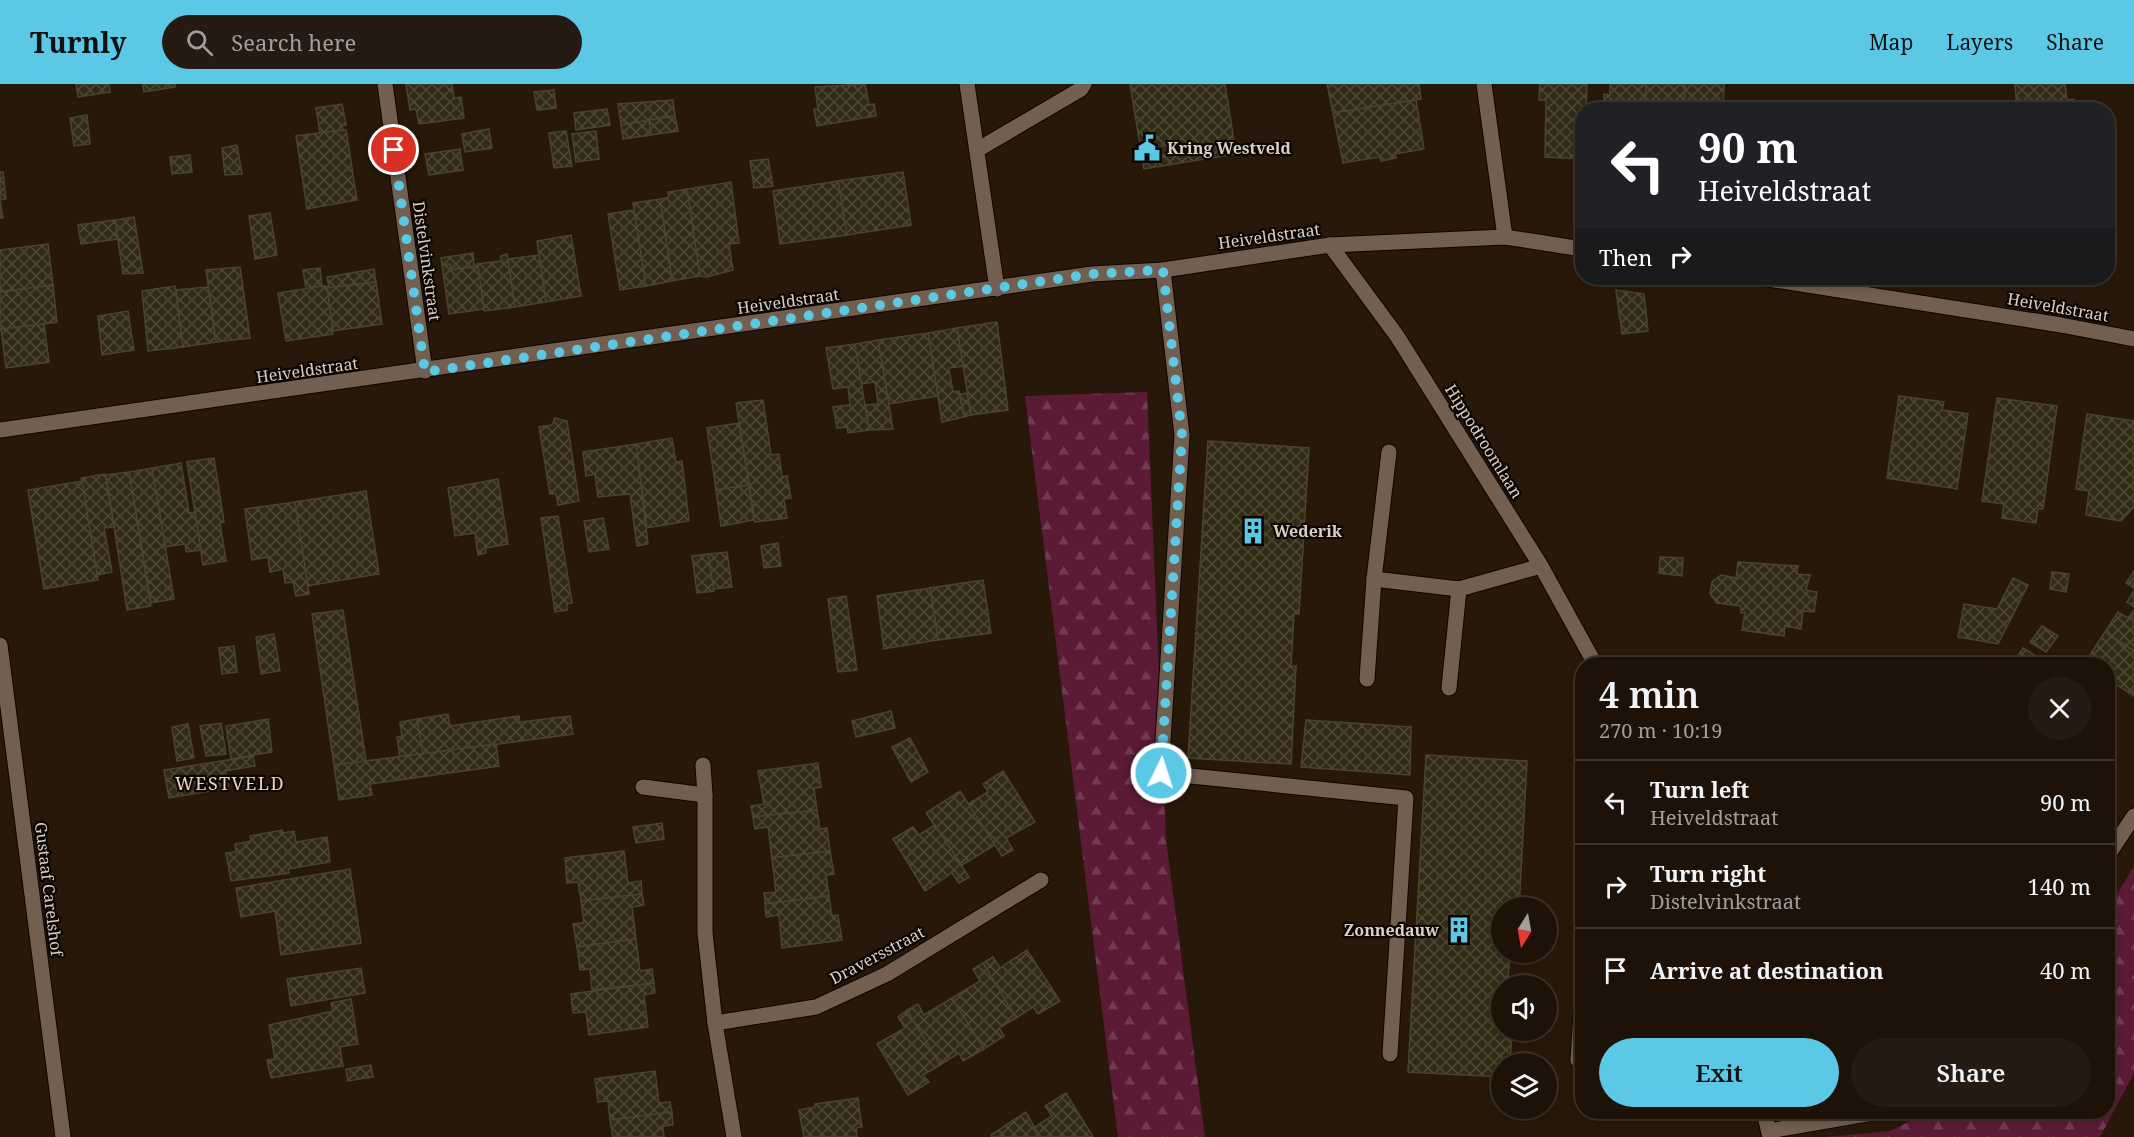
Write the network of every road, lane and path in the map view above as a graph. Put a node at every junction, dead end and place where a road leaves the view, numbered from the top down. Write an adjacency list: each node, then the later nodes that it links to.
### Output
1 (385, 84): 13 (street, Distelvinkstraat)
2 (967, 84): 5 (street)
3 (1084, 84): 5 (street)
4 (1484, 84): 6 (street)
5 (977, 150): 11 (street)
6 (1505, 237): 7 (street, Heiveldstraat); 8 (street, Heiveldstraat)
7 (1330, 245): 9 (street, Heiveldstraat); 16 (street, Hippodroomlaan)
8 (1575, 248)
9 (1163, 270): 11 (street, Heiveldstraat); 30 (street)
10 (1807, 285): 12 (street, Heiveldstraat)
11 (997, 289): 13 (street, Heiveldstraat)
12 (2134, 339)
13 (425, 372): 14 (street, Heiveldstraat)
14 (0, 430)
15 (1389, 452): 17 (street)
16 (1541, 566): 18 (street); 20 (street, Hippodroomlaan)
17 (1374, 579): 18 (street); 21 (street)
18 (1459, 589): 22 (street)
19 (0, 645): 34 (street, Gustaaf Carelshof)
20 (1591, 657)
21 (1367, 679)
22 (1449, 688)
23 (703, 765): 25 (street)
24 (643, 787): 25 (street)
25 (705, 795): 29 (street)
26 (2134, 816): 27 (street)
27 (2115, 844)
28 (1041, 880): 29 (street, Draversstraat)
29 (715, 1023): 35 (street)
30 (1390, 1054)
31 (1766, 1119): 33 (street)
32 (1844, 1119): 33 (street)
33 (1770, 1134)
34 (63, 1137)
35 (734, 1137)

